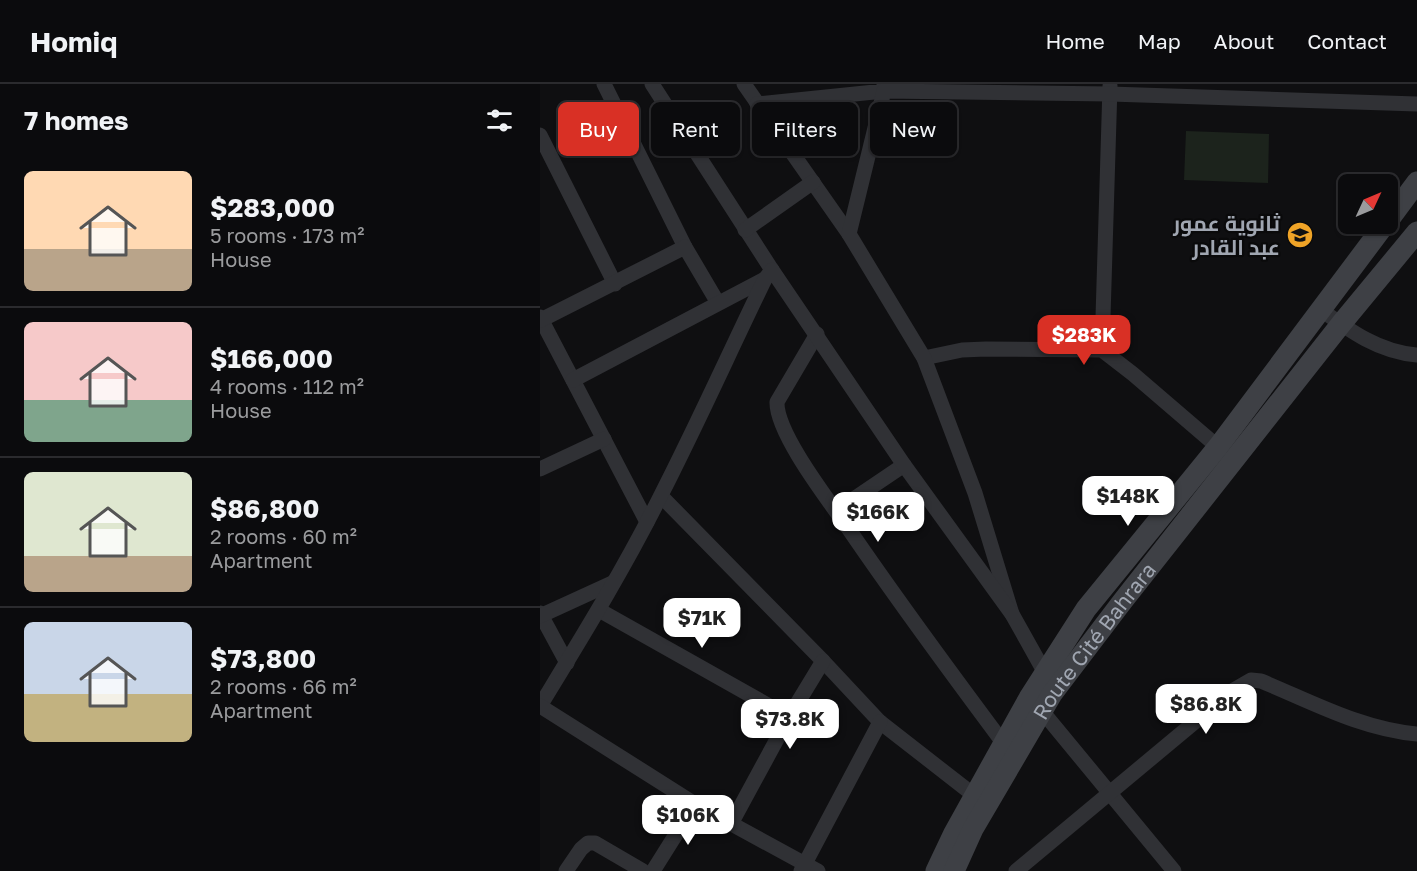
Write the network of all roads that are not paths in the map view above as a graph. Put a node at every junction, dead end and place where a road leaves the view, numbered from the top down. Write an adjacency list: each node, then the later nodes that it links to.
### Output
1 (604, 84): 18 (street)
2 (652, 84): 14 (street)
3 (744, 84): 6 (street)
4 (884, 87): 5 (street); 7 (street); 16 (street)
5 (1110, 89): 8 (street); 26 (street)
6 (757, 102)
7 (773, 102)
8 (1417, 104)
9 (540, 135): 20 (street)
10 (795, 156): 11 (street)
11 (813, 182): 14 (street); 16 (street)
12 (1417, 182): 13 (main road)
13 (1398, 207)
14 (745, 230): 19 (street)
15 (1417, 232): 23 (main road, Route Cité Bahrara)
16 (849, 234): 28 (street)
17 (1377, 234): 22 (main road)
18 (685, 247): 20 (street); 21 (street)
19 (769, 274): 21 (street); 25 (street); 34 (street)
20 (615, 284): 24 (street)
21 (718, 303): 29 (street)
22 (1320, 309): 23 (street); 31 (main road)
23 (1341, 324): 27 (street); 43 (main road, Route Cité Bahrara)
24 (542, 326): 29 (street)
25 (817, 333): 32 (street); 35 (street)
26 (1102, 350): 28 (street); 31 (street)
27 (1417, 355)
28 (924, 358): 39 (street)
29 (573, 380): 30 (street)
30 (604, 439): 33 (street); 36 (street)
31 (1218, 447): 43 (main road)
32 (904, 465): 35 (street); 39 (street)
33 (540, 469)
34 (661, 496): 36 (street); 41 (street)
35 (836, 511): 49 (street)
36 (647, 522): 37 (street)
37 (612, 583): 38 (street); 40 (street)
38 (599, 610): 42 (street); 46 (street)
39 (1012, 614): 43 (street)
40 (540, 615): 42 (street)
41 (824, 661): 46 (street); 47 (street)
42 (567, 663): 44 (street)
43 (1052, 679): 45 (main road, Route Cité Bahrara); 49 (main road)
44 (540, 706): 52 (street)
45 (1042, 711): 50 (street); 59 (main road, Route Cité Bahrara)
46 (789, 717): 53 (street)
47 (880, 722): 51 (street); 54 (street)
48 (1417, 734): 50 (street)
49 (1004, 744): 51 (main road)
50 (1110, 792): 60 (street); 61 (street)
51 (975, 796): 58 (main road)
52 (695, 804): 53 (street); 57 (street)
53 (731, 824): 54 (street)
54 (808, 869)
55 (566, 871): 56 (street)
56 (643, 871)
57 (653, 871)
58 (936, 871)
59 (954, 871)
60 (1016, 871)
61 (1174, 871)

